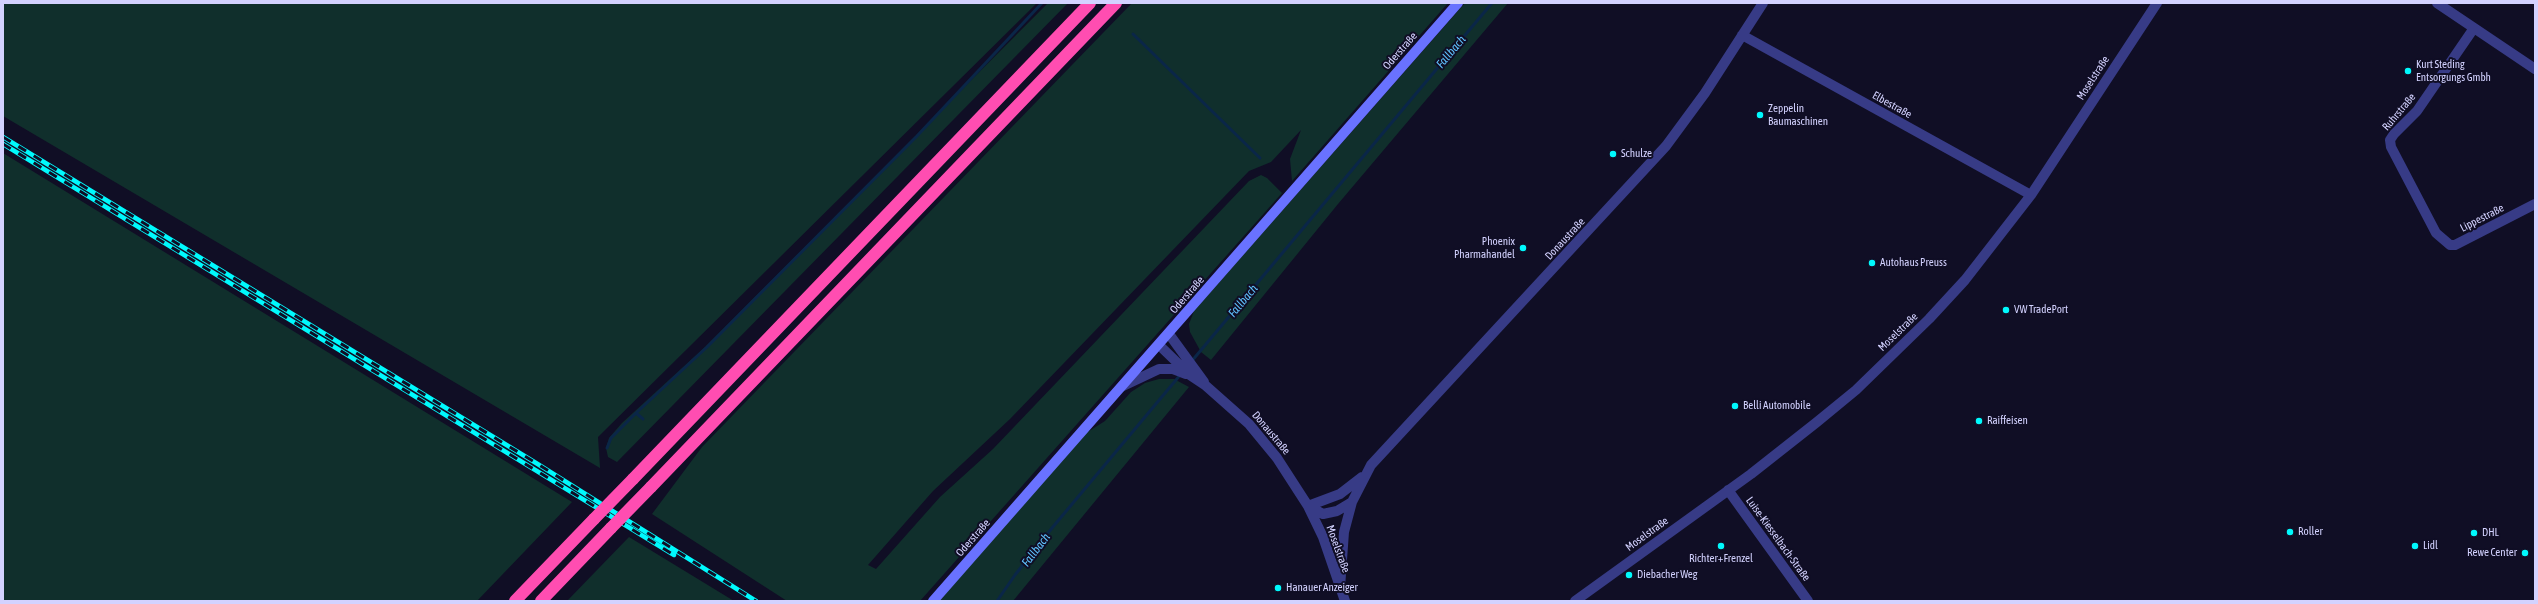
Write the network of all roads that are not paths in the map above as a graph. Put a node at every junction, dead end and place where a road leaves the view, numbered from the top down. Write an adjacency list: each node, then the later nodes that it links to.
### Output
1 (1090, 3): 23 (highway, bridge)
2 (1116, 3): 24 (highway, bridge)
3 (1458, 3): 13 (street, Oderstraße)
4 (1763, 3): 8 (street, Donaustraße)
5 (2157, 3): 10 (street, Moselstraße)
6 (2437, 3): 7 (street)
7 (2474, 28): 9 (street); 12 (street, Ruhrstraße)
8 (1742, 35): 10 (street, Elbestraße); 18 (street, Donaustraße)
9 (2535, 69)
10 (2031, 195): 19 (street, Moselstraße)
11 (2535, 204): 12 (street, Lippestraße)
12 (2440, 238)
13 (1169, 334): 14 (street, Oderstraße); 16 (street, Donaustraße)
14 (1159, 345): 15 (street); 17 (street, Oderstraße)
15 (1175, 366): 16 (street); 17 (street)
16 (1192, 370): 21 (street, Donaustraße)
17 (1122, 386): 25 (street, Oderstraße)
18 (1365, 474): 20 (street, Donaustraße); 21 (street, Donaustraße)
19 (1728, 490): 27 (street, Moselstraße); 28 (street, Luise-Kiesselbach-Straße)
20 (1352, 502): 21 (street); 22 (street, Donaustraße)
21 (1308, 506): 22 (street, Moselstraße)
22 (1340, 588): 26 (street, Moselstraße)
23 (515, 601)
24 (541, 601)
25 (933, 601)
26 (1345, 601)
27 (1575, 601)
28 (1808, 601)

